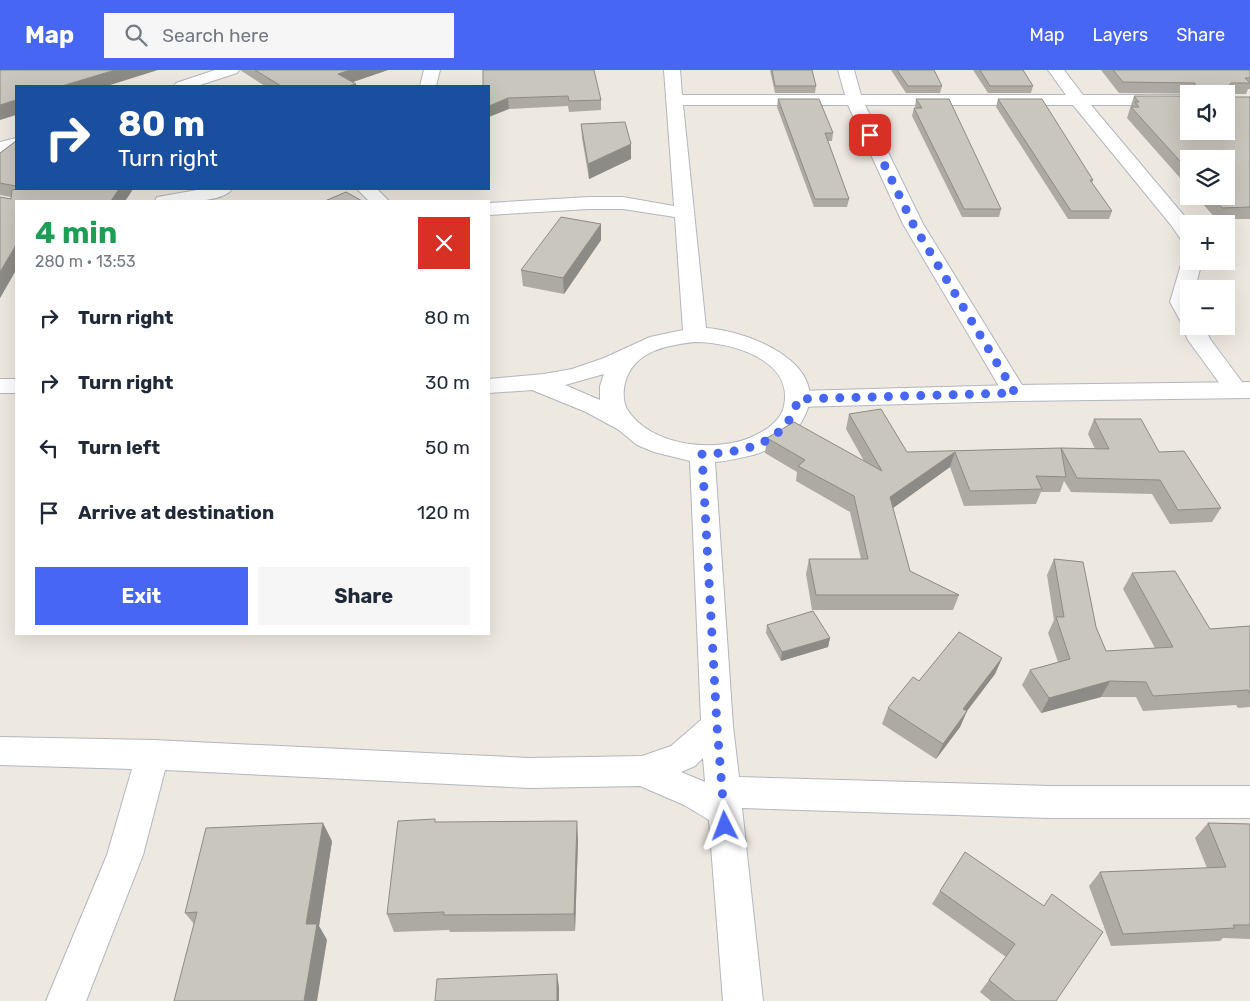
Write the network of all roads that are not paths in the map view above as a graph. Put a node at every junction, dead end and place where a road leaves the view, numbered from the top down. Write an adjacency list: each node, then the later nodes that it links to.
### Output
1 (231, 70): 6 (street)
2 (432, 70): 7 (street)
3 (672, 70): 8 (street)
4 (846, 70): 9 (street)
5 (1056, 70): 10 (street)
6 (184, 83)
7 (428, 85)
8 (674, 100): 9 (street); 19 (street)
9 (854, 100): 10 (street); 29 (street)
10 (1078, 100): 11 (street); 20 (street)
11 (1180, 100)
12 (15, 142): 13 (street)
13 (0, 148)
14 (220, 190): 16 (street)
15 (367, 190): 17 (street)
16 (170, 200)
17 (379, 200)
18 (490, 209): 19 (street)
19 (684, 213): 21 (street)
20 (1180, 224)
21 (695, 335): 23 (street); 30 (street)
22 (1197, 335): 28 (street)
23 (631, 355): 24 (street); 31 (street)
24 (536, 384): 27 (street); 31 (street)
25 (0, 386): 26 (street)
26 (15, 386)
27 (490, 386)
28 (1243, 390): 29 (street)
29 (1015, 393): 30 (street)
30 (798, 399): 32 (street)
31 (629, 426): 32 (street)
32 (702, 454): 33 (street)
33 (717, 726): 36 (street); 37 (street)
34 (0, 750): 35 (street)
35 (153, 755): 36 (street); 39 (street)
36 (642, 771): 37 (street)
37 (724, 801): 38 (street); 40 (street)
38 (1250, 802)
39 (66, 1001)
40 (743, 1001)

